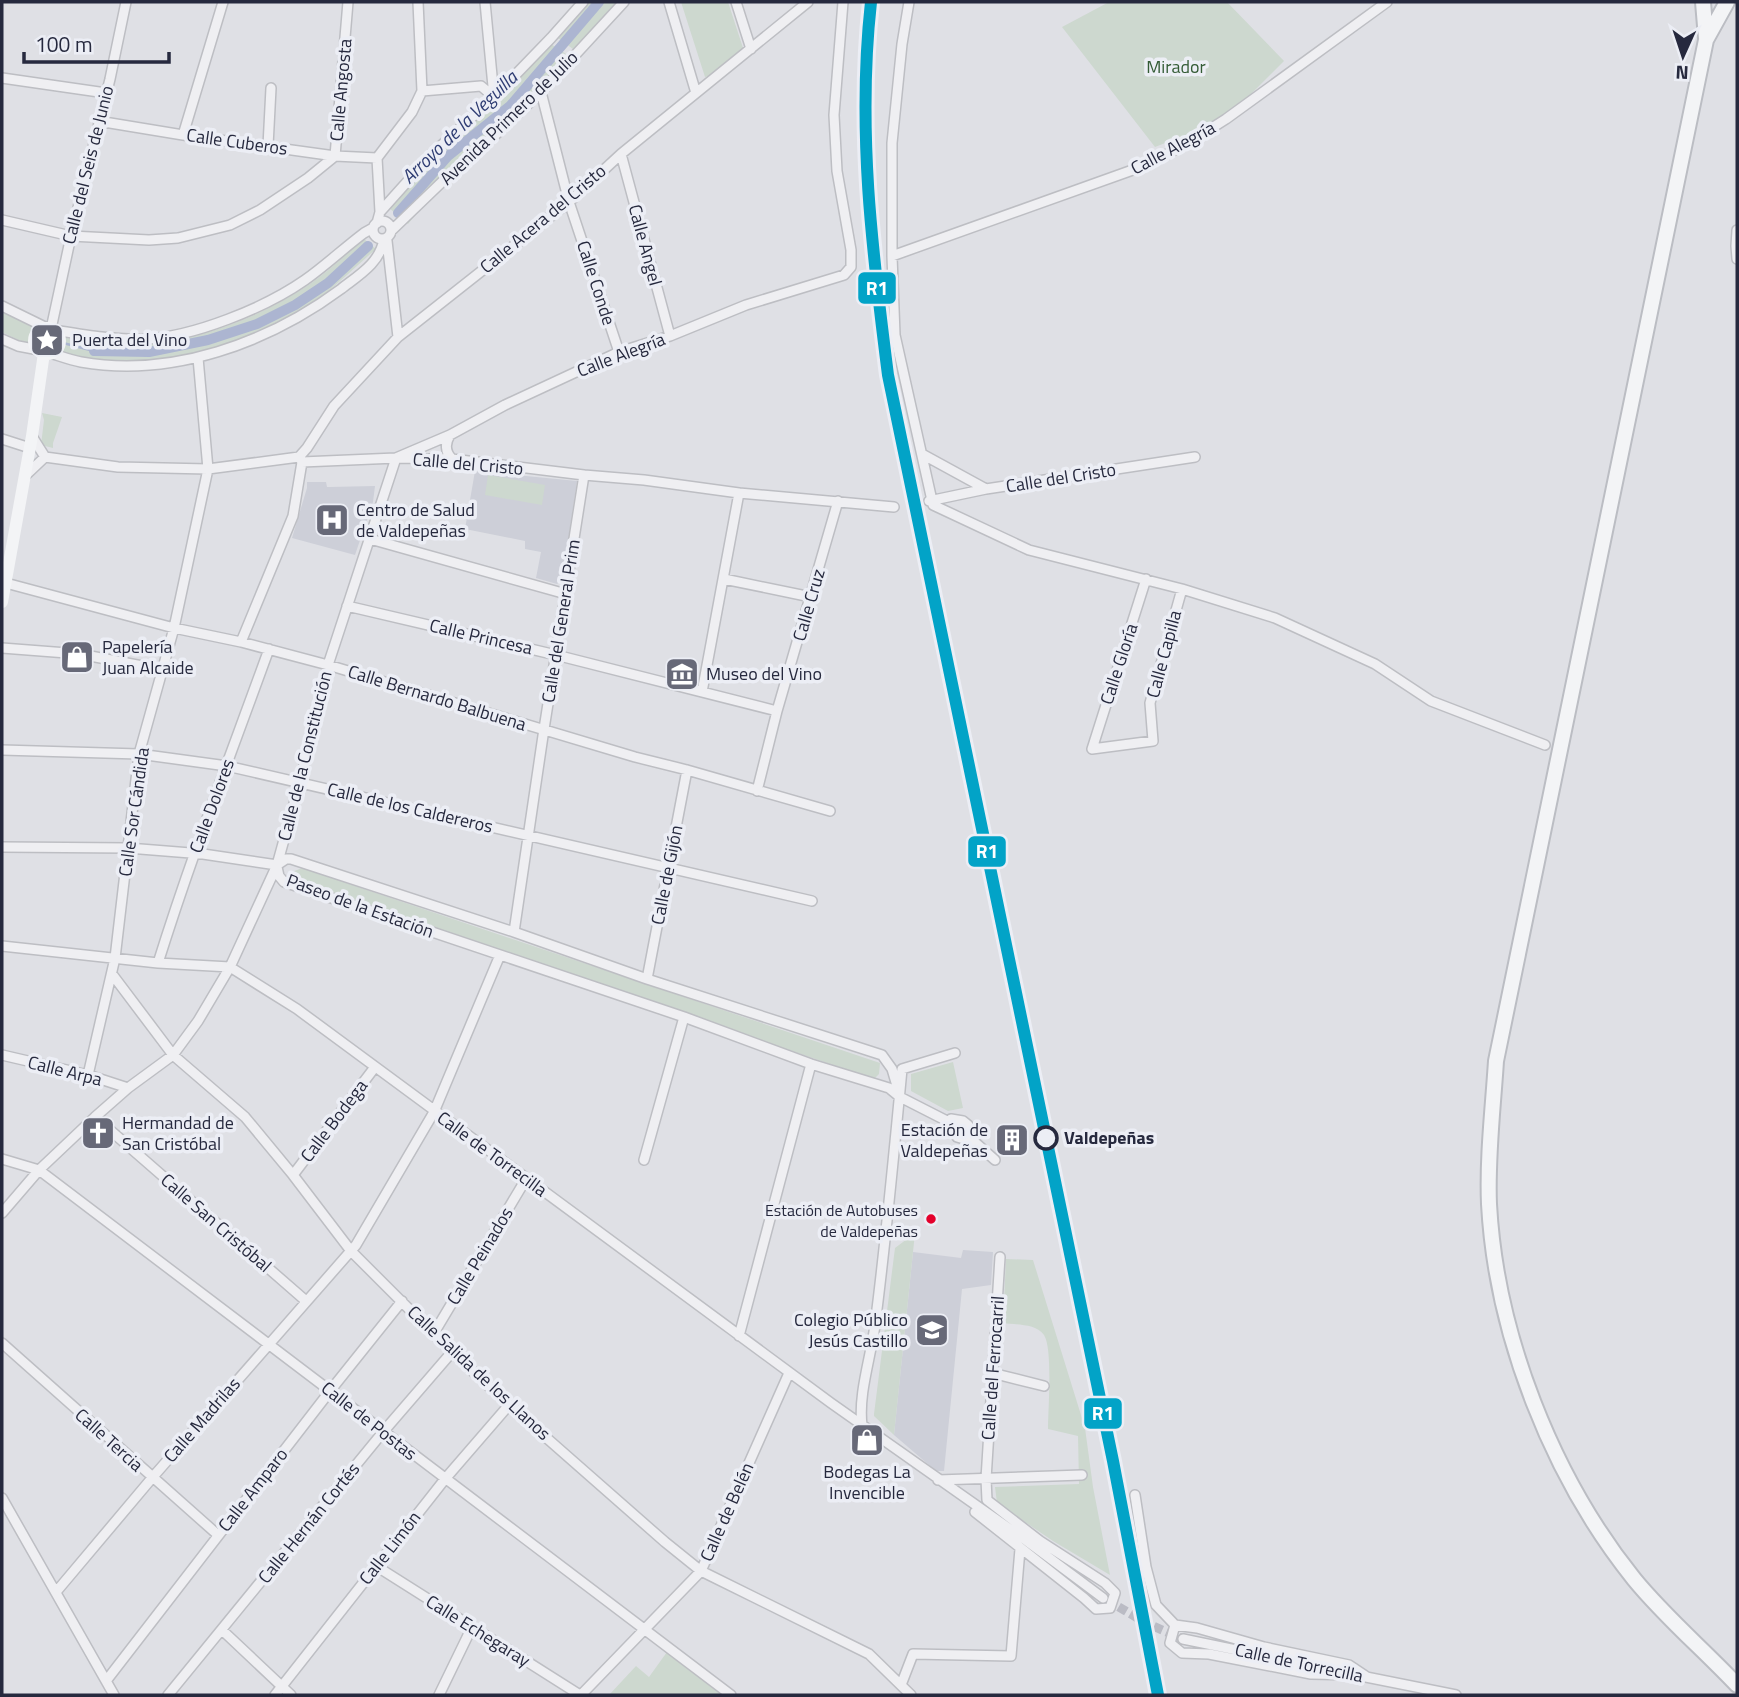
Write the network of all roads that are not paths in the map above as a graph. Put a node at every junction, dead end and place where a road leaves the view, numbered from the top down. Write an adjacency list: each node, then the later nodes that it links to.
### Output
1 (126, 2): 22 (street, Calle del Seis de Junio)
2 (223, 2): 26 (street)
3 (348, 2): 29 (street, Calle Angosta)
4 (418, 2): 20 (street)
5 (485, 2): 24 (street)
6 (583, 2): 24 (street, Avenida Primero de Julio)
7 (624, 2): 21 (street, Avenida Primero de Julio)
8 (669, 2): 23 (street)
9 (736, 2): 17 (street)
10 (808, 2): 17 (street, Calle Acera del Cristo)
11 (843, 2): 42 (street, Calle Alegría)
12 (909, 2): 38 (street)
13 (1387, 2): 38 (street, Calle Alegría)
14 (1703, 2): 16 (main road)
15 (1727, 2): 16 (main road)
16 (1706, 40): 161 (main road)
17 (751, 49): 23 (street, Calle Acera del Cristo)
18 (2, 78): 22 (street)
19 (271, 88): 27 (street)
20 (422, 91): 24 (street); 30 (street)
21 (541, 92): 31 (street, Calle Conde); 37 (street, Avenida Primero de Julio)
22 (106, 93): 25 (street, Calle del Seis de Junio)
23 (696, 93): 28 (street, Calle Acera del Cristo)
24 (494, 97): 32 (street, Avenida Primero de Julio)
25 (98, 121): 26 (street, Calle Cuberos); 36 (street, Calle del Seis de Junio)
26 (183, 135): 27 (street, Calle Cuberos)
27 (268, 146): 29 (street, Calle Cuberos)
28 (621, 154): 31 (street, Calle Acera del Cristo); 42 (street, Calle Angel)
29 (335, 156): 30 (street, Calle Cuberos); 36 (street, Calle Angosta)
30 (377, 158): 32 (street)
31 (569, 202): 43 (street, Calle Acera del Cristo); 46 (street, Calle Conde)
32 (380, 212): 34 (street, Avenida Primero de Julio)
33 (2, 220): 36 (street, Calle Angosta)
34 (375, 225): 37 (street); 37 (street); 41 (street)
35 (1737, 230): 39 (street)
36 (71, 236): 41 (street, Calle del Seis de Junio)
37 (387, 236): 43 (street); 47 (street, Avenida Primero de Julio)
38 (892, 256): 51 (street)
39 (1737, 258)
40 (2, 306): 41 (street)
41 (51, 329): 45 (street); 45 (street)
42 (670, 336): 46 (street, Calle Alegría)
43 (398, 337): 56 (street, Calle Acera del Cristo)
44 (2, 339): 45 (street, Avenida Primero de Julio)
45 (44, 352): 47 (street, Avenida Primero de Julio); 50 (street)
46 (619, 352): 48 (street, Calle Alegría)
47 (198, 358): 57 (street, Calle Sor Cándida)
48 (450, 435): 54 (street, Calle Alegría); 55 (street)
49 (2, 439): 50 (street)
50 (31, 442): 52 (street); 59 (street)
51 (922, 454): 60 (street); 63 (street)
52 (45, 457): 57 (street, Calle del Cristo); 59 (street)
53 (1195, 457): 60 (street, Calle del Cristo)
54 (396, 458): 55 (street, Calle del Cristo); 56 (street, Calle del Cristo); 65 (street, Calle de la Constitución)
55 (452, 459): 58 (street, Calle del Cristo)
56 (300, 460): 57 (street, Calle del Cristo); 75 (street)
57 (208, 469): 74 (street, Calle Sor Cándida)
58 (584, 475): 61 (street, Calle del Cristo); 70 (street, Calle del General Prim)
59 (25, 476): 68 (street)
60 (986, 489): 63 (street, Calle del Cristo)
61 (739, 493): 62 (street, Calle del Cristo); 66 (street)
62 (838, 501): 64 (street, Calle del Cristo); 71 (street, Calle Cruz)
63 (930, 501): 67 (street)
64 (894, 507)
65 (370, 539): 70 (street); 73 (street, Calle de la Constitución)
66 (724, 579): 71 (street); 81 (street)
67 (1146, 579): 69 (street); 85 (street, Calle Gloría)
68 (4, 582): 72 (street); 74 (street, Calle Bernardo Balbuena)
69 (1182, 589): 84 (street); 85 (street, Calle Capilla)
70 (566, 594): 78 (street, Calle del General Prim)
71 (811, 597): 82 (street, Calle Cruz)
72 (2, 602)
73 (347, 606): 78 (street, Calle Princesa); 79 (street, Calle de la Constitución)
74 (174, 628): 75 (street, Calle Bernardo Balbuena); 80 (street, Calle Sor Cándida)
75 (241, 642): 77 (street, Calle Bernardo Balbuena)
76 (2, 648): 80 (street)
77 (269, 649): 79 (street, Calle Bernardo Balbuena); 88 (street, Calle Dolores)
78 (556, 655): 81 (street, Calle Princesa); 83 (street, Calle del General Prim)
79 (328, 665): 83 (street, Calle Bernardo Balbuena); 90 (street, Calle de la Constitución)
80 (163, 670): 87 (street, Calle Sor Cándida)
81 (702, 692): 82 (street, Calle Princesa)
82 (777, 711): 91 (street, Calle Cruz)
83 (544, 729): 89 (street, Calle Bernardo Balbuena); 93 (street, Calle del General Prim)
84 (1545, 745)
85 (1092, 749)
86 (2, 750): 87 (street, Calle de los Caldereros)
87 (139, 754): 88 (street, Calle de los Caldereros); 95 (street, Calle Sor Cándida)
88 (227, 766): 90 (street, Calle de los Caldereros); 96 (street, Calle Dolores)
89 (687, 770): 91 (street, Calle Bernardo Balbuena); 98 (street, Calle de Gijón)
90 (300, 782): 93 (street, Calle de los Caldereros); 97 (street, Calle de la Constitución)
91 (758, 791): 92 (street, Calle Bernardo Balbuena)
92 (830, 811)
93 (528, 836): 98 (street, Calle de los Caldereros); 100 (street, Calle del General Prim)
94 (2, 847): 95 (street)
95 (128, 848): 96 (street); 103 (street, Calle Sor Cándida)
96 (195, 853): 97 (street); 104 (street, Calle Dolores)
97 (277, 865): 100 (street, Paseo de la Estación); 102 (street, Paseo de la Estación); 105 (street, Calle de la Constitución)
98 (668, 869): 99 (street, Calle de los Caldereros); 107 (street, Calle de Gijón)
99 (812, 901)
100 (514, 932): 107 (street, Paseo de la Estación)
101 (2, 946): 103 (street, Calle de Torrecilla)
102 (500, 955): 108 (street, Paseo de la Estación); 117 (street)
103 (115, 958): 104 (street, Calle de Torrecilla); 106 (street, Calle Sor Cándida)
104 (158, 963): 105 (street, Calle de Torrecilla)
105 (230, 967): 111 (street, Calle de la Constitución); 113 (street, Calle de Torrecilla)
106 (112, 974): 111 (street, Calle Salida de los Llanos); 114 (street, Calle Sor Cándida)
107 (648, 979): 116 (street, Paseo de la Estación)
108 (684, 1017): 112 (street, Paseo de la Estación); 120 (street)
109 (955, 1054): 116 (street)
110 (2, 1055): 114 (street, Calle Arpa)
111 (173, 1055): 115 (street, Calle de la Constitución); 123 (street, Calle Salida de los Llanos)
112 (811, 1063): 116 (street, Paseo de la Estación); 131 (street)
113 (374, 1067): 117 (street, Calle de Torrecilla); 123 (street, Calle Bodega)
114 (88, 1075): 115 (street, Calle Arpa)
115 (128, 1088): 118 (street, Calle de la Constitución)
116 (900, 1097): 121 (street, Paseo de la Estación); 140 (street)
117 (434, 1112): 124 (street, Calle de Torrecilla); 126 (street, Calle Madrilas)
118 (95, 1117): 122 (street, Calle de la Constitución); 128 (street, Calle San Cristóbal)
119 (2, 1159): 122 (street, Calle de Postas)
120 (644, 1160)
121 (995, 1160)
122 (39, 1170): 125 (street, Calle de la Constitución); 133 (street, Calle de Postas)
123 (293, 1175): 126 (street, Calle Salida de los Llanos)
124 (526, 1179): 130 (street, Calle Peinados); 131 (street, Calle de Torrecilla)
125 (2, 1213)
126 (351, 1251): 128 (street, Calle Madrilas); 129 (street, Calle Salida de los Llanos)
127 (999, 1256): 136 (street, Calle del Ferrocarril)
128 (306, 1301): 133 (street, Calle Madrilas)
129 (402, 1301): 130 (street, Calle Salida de los Llanos); 138 (street, Calle Amparo)
130 (434, 1333): 134 (street, Calle Salida de los Llanos)
131 (739, 1336): 135 (street, Calle de Torrecilla)
132 (2, 1343): 144 (street, Calle Tercia)
133 (268, 1343): 138 (street, Calle de Postas); 144 (street, Calle Madrilas)
134 (452, 1352): 139 (street, Calle Salida de los Llanos); 141 (street, Calle Hernán Cortés)
135 (789, 1373): 140 (street, Calle de Torrecilla); 153 (street, Calle de Belén)
136 (992, 1373): 137 (street); 146 (street, Calle del Ferrocarril)
137 (1044, 1386)
138 (330, 1391): 141 (street, Calle de Postas); 150 (street, Calle Amparo)
139 (509, 1405): 145 (street, Calle Limón); 153 (street, Calle Salida de los Llanos)
140 (862, 1425): 142 (street, Calle de Torrecilla)
141 (383, 1432): 145 (street, Calle de Postas); 159 (street, Calle Hernán Cortés)
142 (920, 1467): 147 (street, Calle de Torrecilla); 151 (street)
143 (1082, 1475): 146 (street)
144 (152, 1478): 150 (street, Calle Tercia); 154 (street, Calle Madrilas)
145 (445, 1479): 152 (street, Calle Limón); 158 (street, Calle de Postas)
146 (986, 1479): 147 (street); 151 (street)
147 (938, 1480): 155 (street, Calle de Torrecilla)
148 (1135, 1495): 156 (street)
149 (2, 1498): 154 (street)
150 (218, 1535): 165 (street, Calle Amparo)
151 (1020, 1549): 166 (street)
152 (376, 1566): 157 (street, Calle Echegaray); 168 (street, Calle Limón)
153 (701, 1570): 158 (street, Calle de Belén); 166 (street, Calle Salida de los Llanos)
154 (56, 1592): 165 (street)
155 (1103, 1598)
156 (1175, 1625): 163 (street); 164 (street)
157 (472, 1627): 173 (street); 174 (street, Calle Echegaray)
158 (644, 1629): 174 (street, Calle de Belén); 175 (street, Calle de Postas)
159 (222, 1630): 168 (street); 169 (street, Calle Hernán Cortés)
160 (1183, 1639): 163 (street, Calle de Torrecilla)
161 (1718, 1665): 162 (main road); 167 (main road)
162 (1737, 1674)
163 (1357, 1675): 164 (street, Calle de Torrecilla)
164 (1367, 1677): 177 (street, Calle de Torrecilla)
165 (106, 1681): 170 (street)
166 (901, 1685): 176 (street, Calle Salida de los Llanos)
167 (1737, 1685)
168 (282, 1687): 171 (street, Calle Limón); 172 (street)
169 (172, 1694)
170 (114, 1695)
171 (275, 1695)
172 (291, 1695)
173 (439, 1695)
174 (581, 1695)
175 (731, 1695)
176 (911, 1695)
177 (1456, 1695)

